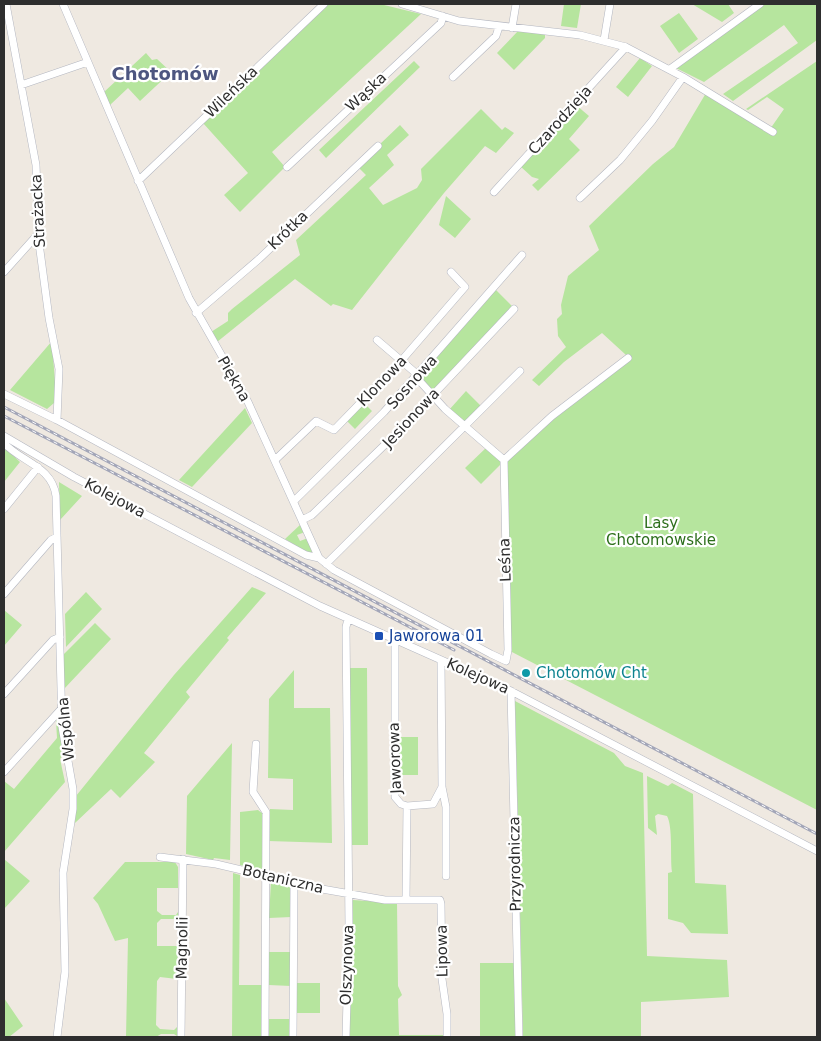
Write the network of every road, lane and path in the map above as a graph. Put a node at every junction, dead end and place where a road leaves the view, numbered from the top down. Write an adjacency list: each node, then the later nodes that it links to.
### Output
1 (6, 4): 17 (street, Strażacka)
2 (63, 4): 13 (street, Piękna)
3 (324, 4): 21 (street, Wileńska)
4 (402, 4): 8 (street)
5 (516, 4): 10 (street)
6 (610, 4): 11 (street)
7 (760, 4): 14 (street)
8 (443, 16): 9 (street); 20 (street, Wąska)
9 (499, 26): 10 (street); 15 (street)
10 (512, 28): 11 (street)
11 (604, 40): 12 (street)
12 (626, 48): 14 (street); 22 (street, Czarodzieja)
13 (88, 62): 17 (street); 21 (street, Piękna)
14 (670, 69): 16 (street)
15 (453, 77)
16 (683, 77): 18 (street); 23 (street)
17 (21, 85): 24 (street, Strażacka)
18 (773, 132)
19 (378, 146): 29 (street, Krótka)
20 (287, 167)
21 (138, 180): 29 (street, Piękna)
22 (494, 192)
23 (580, 198)
24 (38, 234): 26 (street); 37 (street, Strażacka)
25 (522, 255): 34 (street, Sosnowa)
26 (4, 272)
27 (451, 272): 32 (street, Klonowa)
28 (514, 308): 36 (street, Jesionowa)
29 (196, 313): 41 (street, Piękna)
30 (377, 340): 32 (street)
31 (628, 358): 42 (street)
32 (401, 361): 34 (street); 41 (street, Klonowa)
33 (520, 372): 38 (street)
34 (417, 376): 36 (street); 44 (street, Sosnowa)
35 (4, 394): 37 (street)
36 (433, 395): 38 (street); 46 (street, Jesionowa)
37 (58, 420): 48 (street)
38 (465, 426): 42 (street); 49 (street)
39 (4, 436): 51 (street, Kolejowa)
40 (4, 442): 43 (street, Wspólna)
41 (275, 460): 44 (street, Piękna)
42 (504, 460): 55 (street, Leśna)
43 (38, 467): 45 (street); 47 (street, Wspólna)
44 (294, 501): 46 (street, Piękna)
45 (4, 509)
46 (302, 520): 48 (street, Piękna)
47 (57, 537): 50 (street); 52 (street, Wspólna)
48 (319, 558): 49 (street, Piękna)
49 (326, 564): 55 (street, Piękna)
50 (4, 594)
51 (348, 619): 53 (street, Kolejowa); 71 (street, Olszynowa)
52 (60, 637): 57 (street); 58 (street, Wspólna)
53 (395, 639): 54 (street, Kolejowa); 64 (street, Jaworowa)
54 (442, 660): 56 (street, Kolejowa); 61 (street)
55 (506, 660)
56 (511, 691): 65 (street, Kolejowa); 79 (street, Przyrodnicza)
57 (4, 694)
58 (62, 708): 60 (street); 73 (street, Wspólna)
59 (256, 744): 69 (street)
60 (4, 772)
61 (442, 787): 62 (street); 63 (street)
62 (446, 803): 63 (street); 68 (street)
63 (433, 804): 64 (street)
64 (407, 806): 72 (street, Jaworowa)
65 (817, 852)
66 (160, 857): 67 (street, Botaniczna)
67 (183, 860): 69 (street, Botaniczna); 74 (street, Magnolii)
68 (446, 876)
69 (266, 877): 70 (street, Botaniczna); 75 (street)
70 (294, 883): 71 (street, Botaniczna); 76 (street)
71 (347, 893): 72 (street, Botaniczna); 77 (street, Olszynowa)
72 (406, 900): 78 (street, Lipowa)
73 (57, 1037)
74 (181, 1037)
75 (265, 1037)
76 (293, 1037)
77 (346, 1037)
78 (447, 1037)
79 (519, 1037)

